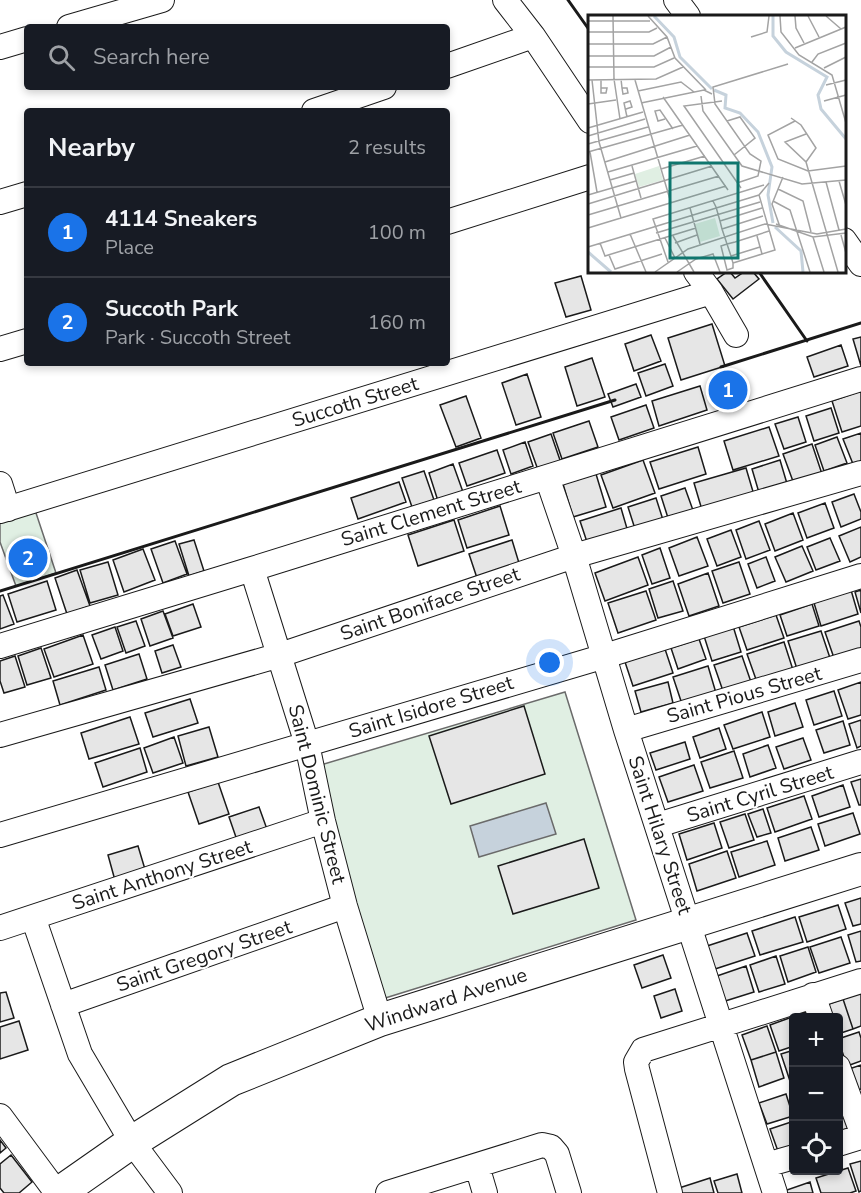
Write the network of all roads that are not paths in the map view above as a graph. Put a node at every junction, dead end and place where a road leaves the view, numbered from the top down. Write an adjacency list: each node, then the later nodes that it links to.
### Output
1 (162, 0): 5 (street)
2 (505, 0): 6 (street)
3 (676, 0): 4 (street)
4 (687, 15)
5 (79, 24)
6 (533, 36): 9 (street); 12 (street)
7 (24, 40): 8 (street)
8 (0, 47)
9 (450, 65)
10 (375, 90): 11 (street)
11 (323, 108)
12 (588, 118)
13 (588, 178): 16 (street)
14 (24, 195): 15 (street)
15 (0, 202)
16 (450, 221)
17 (697, 273): 18 (street)
18 (711, 292): 19 (street); 26 (street, Succoth Street)
19 (736, 335)
20 (24, 342): 21 (street)
21 (0, 349)
22 (861, 379): 24 (street, Saint Clement Street)
23 (861, 473): 27 (street, Saint Boniface Street)
24 (547, 477): 27 (street, Saint Hilary Street); 28 (street, Saint Clement Street)
25 (0, 484): 26 (street)
26 (4, 510)
27 (574, 556): 31 (street, Saint Boniface Street); 32 (street, Saint Hilary Street)
28 (252, 569): 30 (street, Saint Clement Street); 31 (street, Saint Dominic Street)
29 (861, 576): 32 (street, Saint Isidore Street)
30 (0, 646)
31 (280, 655): 35 (street, Saint Boniface Street); 36 (street, Saint Dominic Street)
32 (605, 656): 34 (street, Saint Hilary Street); 36 (street, Saint Isidore Street)
33 (861, 660): 34 (street, Saint Pious Street)
34 (626, 730): 39 (street, Saint Hilary Street)
35 (0, 735)
36 (307, 744): 38 (street, Saint Dominic Street); 40 (street, Saint Isidore Street)
37 (861, 762): 39 (street, Saint Cyril Street)
38 (323, 821): 42 (street, Saint Dominic Street); 43 (street, Saint Anthony Street)
39 (658, 825): 44 (street, Saint Hilary Street)
40 (0, 835)
41 (861, 869): 44 (main road, Windward Avenue)
42 (345, 906): 47 (street, Saint Gregory Street); 49 (street, Saint Dominic Street)
43 (33, 918): 45 (street, Saint Anthony Street); 47 (street)
44 (688, 924): 49 (main road, Windward Avenue); 50 (street, Saint Hilary Street)
45 (0, 928)
46 (861, 981): 48 (street)
47 (63, 1005): 55 (street)
48 (817, 1006): 50 (street)
49 (380, 1020): 55 (main road, Windward Avenue)
50 (720, 1024): 59 (street, Saint Hilary Street); 65 (street)
51 (838, 1067): 53 (street)
52 (0, 1116): 61 (street)
53 (861, 1130)
54 (861, 1137): 56 (street)
55 (132, 1142): 61 (main road, Windward Avenue); 62 (street)
56 (843, 1142)
57 (789, 1159): 59 (street)
58 (477, 1166): 60 (street); 63 (street); 64 (street)
59 (766, 1166): 66 (street, Saint Hilary Street)
60 (399, 1191)
61 (58, 1193)
62 (170, 1193)
63 (485, 1193)
64 (569, 1193)
65 (670, 1193)
66 (775, 1193)

